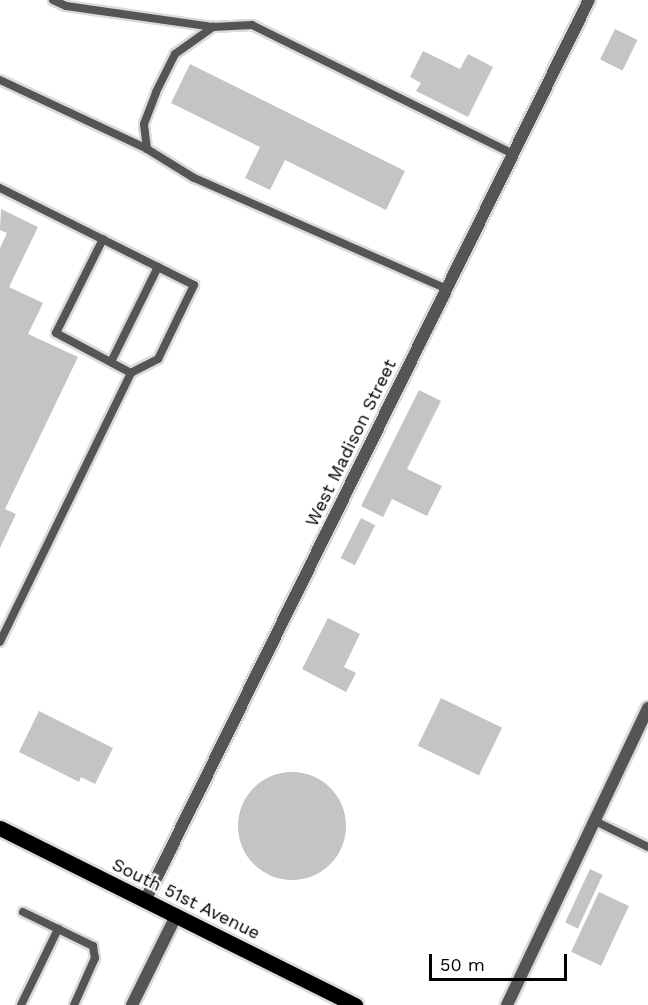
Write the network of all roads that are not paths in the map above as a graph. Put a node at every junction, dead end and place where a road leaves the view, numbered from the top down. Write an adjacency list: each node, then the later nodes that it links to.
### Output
1 (53, 0): 3 (lane)
2 (589, 0): 6 (street, West Madison Street)
3 (213, 27): 5 (lane); 6 (lane)
4 (0, 80): 5 (lane)
5 (147, 149): 10 (lane)
6 (513, 154): 10 (street, West Madison Street)
7 (0, 188): 8 (lane)
8 (103, 239): 9 (lane); 11 (lane)
9 (158, 267): 11 (lane); 12 (lane)
10 (447, 289): 18 (street, West Madison Street)
11 (111, 362): 12 (lane)
12 (131, 373): 13 (lane)
13 (0, 642)
14 (648, 708): 15 (street)
15 (593, 820): 17 (lane); 26 (street)
16 (0, 828): 18 (main road, South 51st Avenue)
17 (648, 847)
18 (146, 902): 20 (main road, South 51st Avenue)
19 (23, 912): 21 (lane)
20 (176, 916): 24 (street); 25 (main road, South 51st Avenue)
21 (58, 929): 22 (lane); 23 (lane)
22 (21, 1005)
23 (74, 1005)
24 (132, 1005)
25 (355, 1005)
26 (507, 1005)

